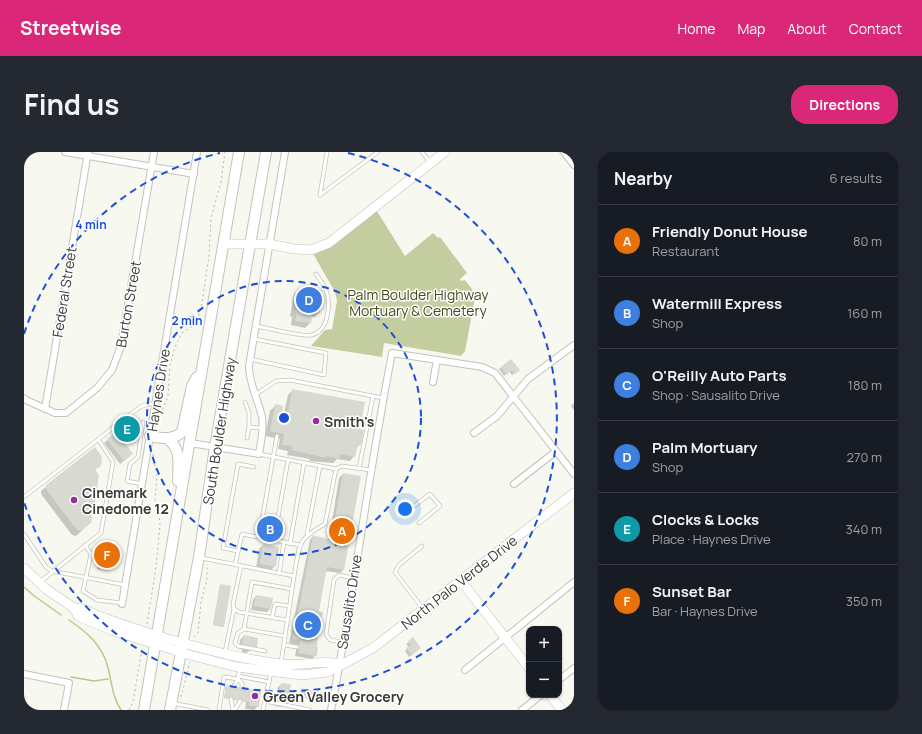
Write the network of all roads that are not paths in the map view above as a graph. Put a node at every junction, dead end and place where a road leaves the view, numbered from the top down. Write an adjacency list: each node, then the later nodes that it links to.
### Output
1 (65, 152): 12 (street)
2 (154, 152): 15 (street, Burton Street)
3 (197, 152): 16 (street, Haynes Drive)
4 (239, 152): 17 (main road, South Boulder Highway)
5 (266, 152): 18 (main road, South Boulder Highway)
6 (285, 152): 19 (street)
7 (327, 152): 8 (lane)
8 (378, 152)
9 (422, 152): 13 (lane)
10 (445, 152): 13 (street)
11 (564, 152): 14 (street)
12 (87, 154): 15 (street); 35 (street, Federal Street)
13 (431, 163): 19 (street)
14 (574, 165)
15 (152, 167): 16 (street); 35 (street, Burton Street)
16 (194, 174): 34 (street, Haynes Drive)
17 (223, 244): 18 (street); 26 (main road, South Boulder Highway)
18 (250, 244): 19 (street); 46 (main road, South Boulder Highway)
19 (268, 244): 21 (street)
20 (316, 274): 21 (lane)
21 (256, 326): 22 (street)
22 (254, 339): 24 (street); 24 (lane)
23 (574, 346): 30 (street)
24 (250, 359): 28 (street)
25 (437, 360): 27 (street); 30 (street); 32 (street, Sausalito Drive)
26 (202, 368): 44 (main road); 45 (main road, South Boulder Highway)
27 (433, 382)
28 (254, 395): 29 (lane); 38 (street)
29 (373, 396): 32 (lane); 55 (lane)
30 (513, 396): 39 (street); 47 (street)
31 (24, 398): 35 (street, Burton Street)
32 (383, 398): 56 (street, Sausalito Drive)
33 (245, 402): 37 (lane)
34 (155, 404): 40 (street, Haynes Drive); 43 (lane)
35 (45, 409)
36 (143, 422): 58 (lane)
37 (249, 427): 38 (lane); 42 (lane)
38 (262, 428): 48 (street)
39 (474, 433)
40 (150, 436): 44 (main road); 58 (street, Haynes Drive)
41 (277, 436): 49 (lane)
42 (247, 438)
43 (98, 439): 61 (lane); 71 (lane)
44 (168, 439): 62 (main road)
45 (190, 443): 46 (street); 62 (main road, South Boulder Highway)
46 (215, 447): 48 (street); 75 (main road, South Boulder Highway)
47 (556, 452): 57 (street); 59 (street)
48 (259, 454): 49 (lane)
49 (273, 457): 50 (lane); 67 (lane)
50 (288, 460): 51 (lane); 68 (lane)
51 (304, 463): 52 (lane); 70 (lane)
52 (320, 466): 54 (lane); 66 (lane)
53 (254, 467): 74 (lane)
54 (336, 469): 55 (lane); 66 (lane)
55 (359, 469): 56 (lane)
56 (370, 470): 83 (street, Sausalito Drive)
57 (574, 474)
58 (142, 484): 87 (street, Haynes Drive)
59 (514, 484)
60 (574, 494): 84 (street, North Palo Verde Drive)
61 (24, 497)
62 (178, 509): 99 (main road, South Boulder Highway)
63 (409, 510): 64 (lane)
64 (419, 523)
65 (24, 534): 79 (lane)
66 (307, 534): 72 (lane)
67 (258, 538): 68 (lane); 74 (lane)
68 (274, 540): 69 (lane)
69 (284, 542): 70 (lane); 80 (lane)
70 (290, 544): 72 (lane)
71 (86, 545): 79 (lane); 82 (lane)
72 (300, 545): 81 (lane)
73 (422, 546): 92 (lane)
74 (238, 551): 76 (lane)
75 (203, 558): 76 (lane); 102 (main road, South Boulder Highway)
76 (235, 565): 77 (lane)
77 (241, 566): 80 (lane); 91 (lane)
78 (24, 568): 86 (street)
79 (52, 571): 82 (lane); 86 (lane)
80 (279, 573): 81 (lane)
81 (294, 576): 88 (lane)
82 (86, 578): 87 (lane); 89 (lane)
83 (353, 578): 100 (street, Sausalito Drive); 100 (lane)
84 (461, 581): 92 (street, North Palo Verde Drive); 98 (street)
85 (574, 582): 98 (street)
86 (39, 583): 99 (street)
87 (125, 585): 89 (street, Haynes Drive)
88 (292, 589): 90 (lane); 93 (lane)
89 (122, 603)
90 (290, 606): 94 (lane); 95 (lane)
91 (234, 609): 93 (lane); 105 (lane)
92 (424, 610): 106 (street, North Palo Verde Drive)
93 (246, 613): 94 (lane); 96 (lane)
94 (272, 618): 95 (lane)
95 (287, 620): 97 (lane)
96 (244, 629): 97 (lane); 104 (lane)
97 (285, 636): 101 (lane)
98 (505, 638): 107 (street); 110 (street)
99 (155, 639): 102 (street); 123 (main road, South Boulder Highway)
100 (343, 642): 106 (street, Sausalito Drive)
101 (284, 645): 103 (lane); 109 (lane)
102 (181, 647): 105 (street); 112 (street); 122 (main road, South Boulder Highway)
103 (297, 647)
104 (265, 651)
105 (225, 653): 109 (street)
106 (340, 664): 109 (street); 130 (street, Sausalito Drive)
107 (526, 664)
108 (574, 668): 113 (street)
109 (277, 670): 112 (street); 114 (lane)
110 (465, 670)
111 (24, 674): 124 (street)
112 (239, 674): 114 (lane); 115 (lane); 116 (lane); 126 (lane)
113 (562, 678)
114 (269, 682): 121 (lane)
115 (234, 686)
116 (242, 688)
117 (537, 698): 131 (street)
118 (552, 698): 132 (street)
119 (231, 699): 127 (lane)
120 (240, 701): 127 (lane)
121 (265, 702): 128 (lane); 129 (lane)
122 (173, 704): 125 (lane)
123 (140, 708)
124 (64, 710)
125 (208, 710)
126 (219, 710)
127 (234, 710)
128 (264, 710)
129 (310, 710)
130 (331, 710)
131 (522, 710)
132 (562, 710)

